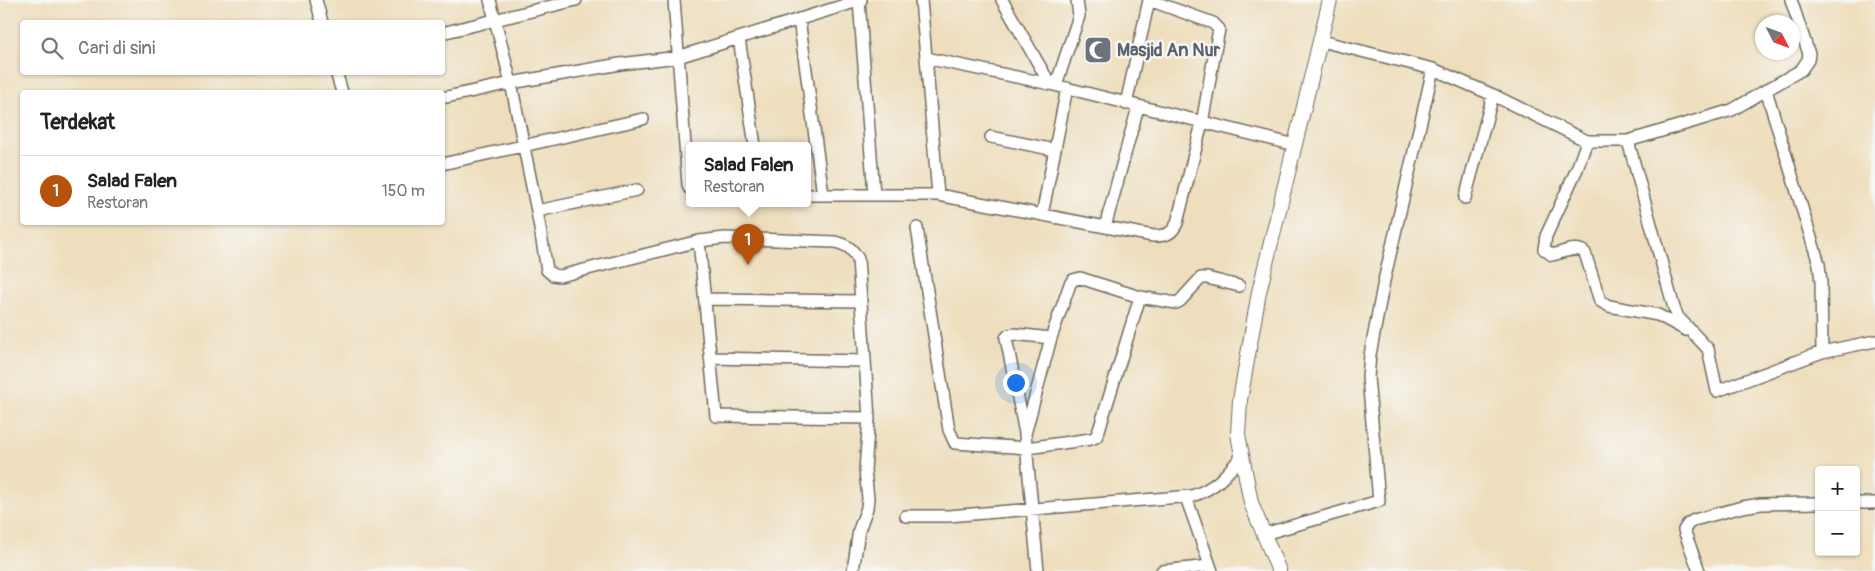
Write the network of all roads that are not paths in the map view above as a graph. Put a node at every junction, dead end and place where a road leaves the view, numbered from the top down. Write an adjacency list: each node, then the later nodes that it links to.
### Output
1 (316, 0): 13 (street)
2 (490, 0): 12 (street)
3 (576, 0): 12 (street)
4 (674, 0): 18 (street)
5 (860, 0): 14 (street); 42 (street)
6 (921, 0): 19 (street)
7 (1002, 0): 23 (street)
8 (1077, 0): 23 (street)
9 (1149, 0): 28 (street); 31 (street)
10 (1330, 0): 17 (street)
11 (1791, 0): 25 (street)
12 (494, 19): 15 (street); 22 (street)
13 (321, 20)
14 (799, 20): 16 (street); 44 (street)
15 (445, 32)
16 (739, 38): 18 (street); 34 (street)
17 (1321, 41): 20 (street); 36 (street)
18 (678, 57): 22 (street); 39 (street)
19 (926, 58): 23 (street); 45 (street)
20 (1433, 69): 26 (street); 72 (street)
21 (337, 75): 24 (street)
22 (511, 83): 27 (street); 37 (street)
23 (1058, 86): 28 (street); 38 (street)
24 (341, 90)
25 (1766, 90): 33 (street); 59 (street)
26 (1492, 95): 35 (street); 46 (street)
27 (445, 97)
28 (1126, 104): 29 (street)
29 (1138, 107): 31 (street); 49 (street)
30 (643, 119): 37 (street)
31 (1202, 123): 36 (street); 49 (street)
32 (991, 137): 38 (street)
33 (1628, 141): 35 (street); 56 (street)
34 (754, 142)
35 (1587, 142): 56 (street)
36 (1295, 145): 65 (street)
37 (524, 146): 40 (street); 47 (street)
38 (1055, 150): 48 (street)
39 (686, 159)
40 (445, 163)
41 (637, 190): 47 (street)
42 (874, 194): 44 (street); 45 (street)
43 (811, 195): 44 (street)
44 (822, 195)
45 (938, 195): 48 (street)
46 (1465, 198)
47 (537, 211): 51 (street)
48 (1042, 215): 49 (street)
49 (1105, 227)
50 (917, 228): 64 (street)
51 (699, 241): 54 (street); 55 (street)
52 (1239, 286): 53 (street)
53 (1140, 297): 57 (street); 64 (street)
54 (705, 299): 55 (street); 60 (street)
55 (861, 301): 61 (street)
56 (1696, 336): 59 (street)
57 (1052, 338): 63 (street); 63 (street)
58 (1875, 341): 59 (street)
59 (1822, 352)
60 (710, 358): 61 (street); 62 (street)
61 (865, 361): 62 (street)
62 (869, 418): 74 (street)
63 (1026, 434): 64 (street)
64 (1027, 448): 70 (street)
65 (1242, 456): 66 (street); 72 (street)
66 (1186, 497): 70 (street); 73 (street)
67 (1860, 503): 68 (street)
68 (1875, 503)
69 (1815, 504): 78 (street)
70 (1033, 508): 71 (street); 75 (street)
71 (906, 516)
72 (1264, 534): 77 (street)
73 (1211, 569): 76 (street)
74 (853, 571)
75 (1038, 571)
76 (1162, 571)
77 (1279, 571)
78 (1699, 571)

